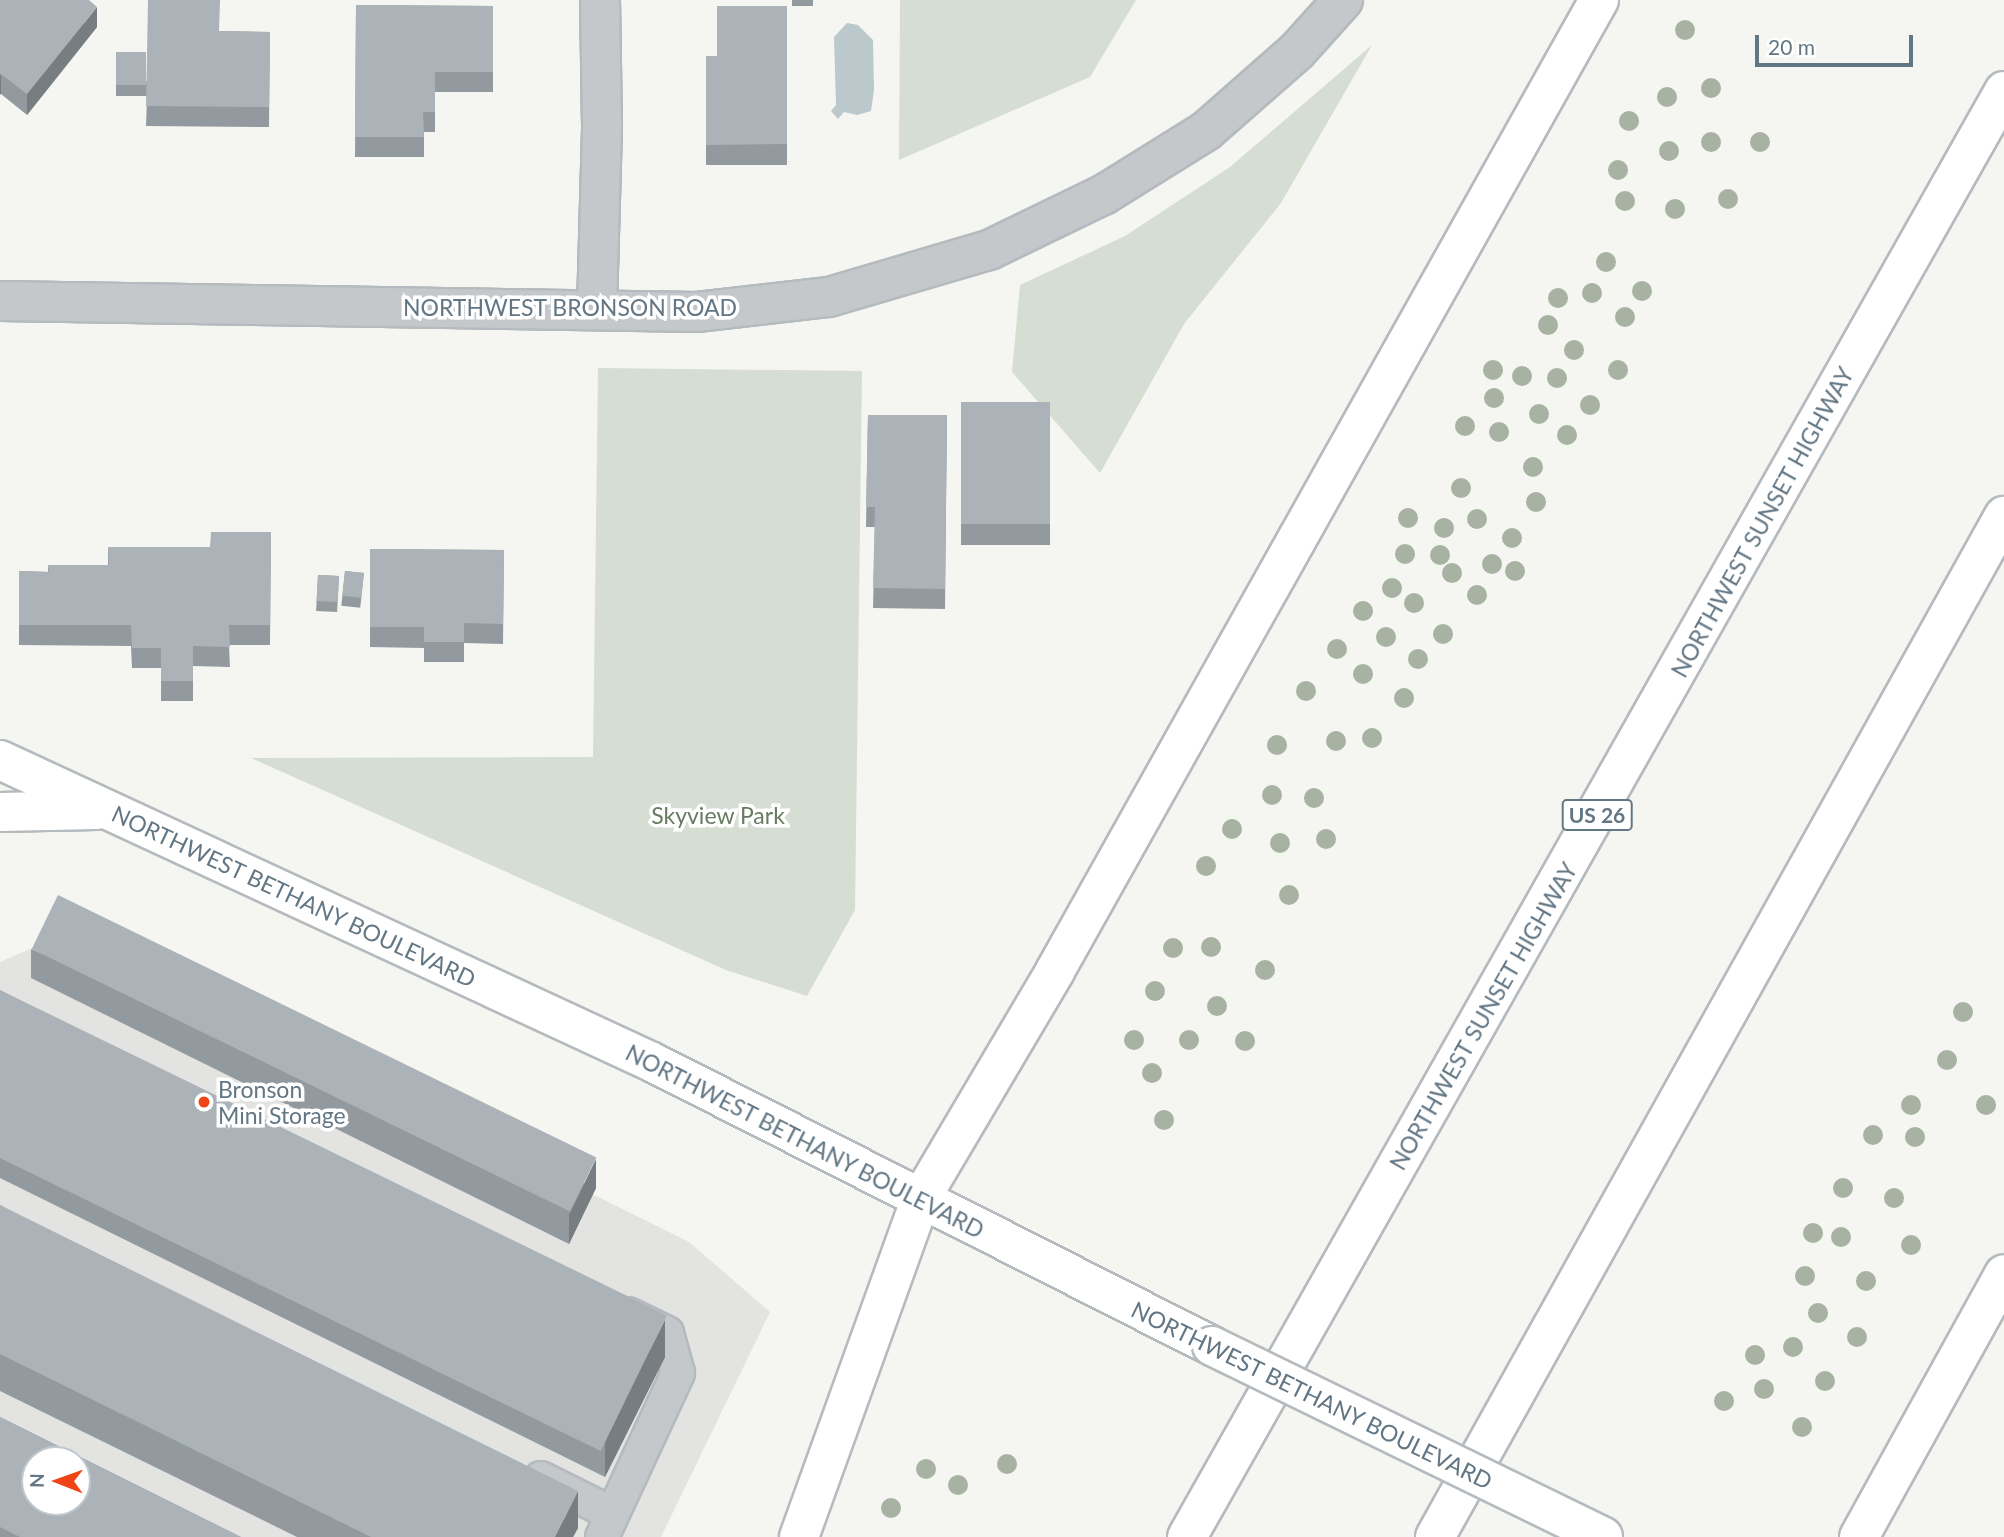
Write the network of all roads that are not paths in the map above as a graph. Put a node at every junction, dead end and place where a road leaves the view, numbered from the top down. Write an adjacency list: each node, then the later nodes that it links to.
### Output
1 (600, 0): 6 (street)
2 (1343, 0): 6 (street, NORTHWEST BRONSON ROAD)
3 (1599, 0): 11 (main road)
4 (2004, 92): 17 (main road, NORTHWEST SUNSET HIGHWAY / US 26)
5 (0, 301): 6 (street, NORTHWEST BRONSON ROAD)
6 (597, 308)
7 (2004, 516): 18 (main road)
8 (0, 760): 9 (main road, NORTHWEST BETHANY BOULEVARD)
9 (106, 810): 10 (main road); 11 (main road, NORTHWEST BETHANY BOULEVARD)
10 (0, 812)
11 (921, 1198): 16 (main road); 19 (main road, NORTHWEST BETHANY BOULEVARD, bridge)
12 (2004, 1274): 20 (main road)
13 (605, 1303): 15 (lane)
14 (513, 1465): 15 (lane)
15 (608, 1526)
16 (799, 1537)
17 (1187, 1537)
18 (1435, 1537)
19 (1603, 1537)
20 (1859, 1537)

